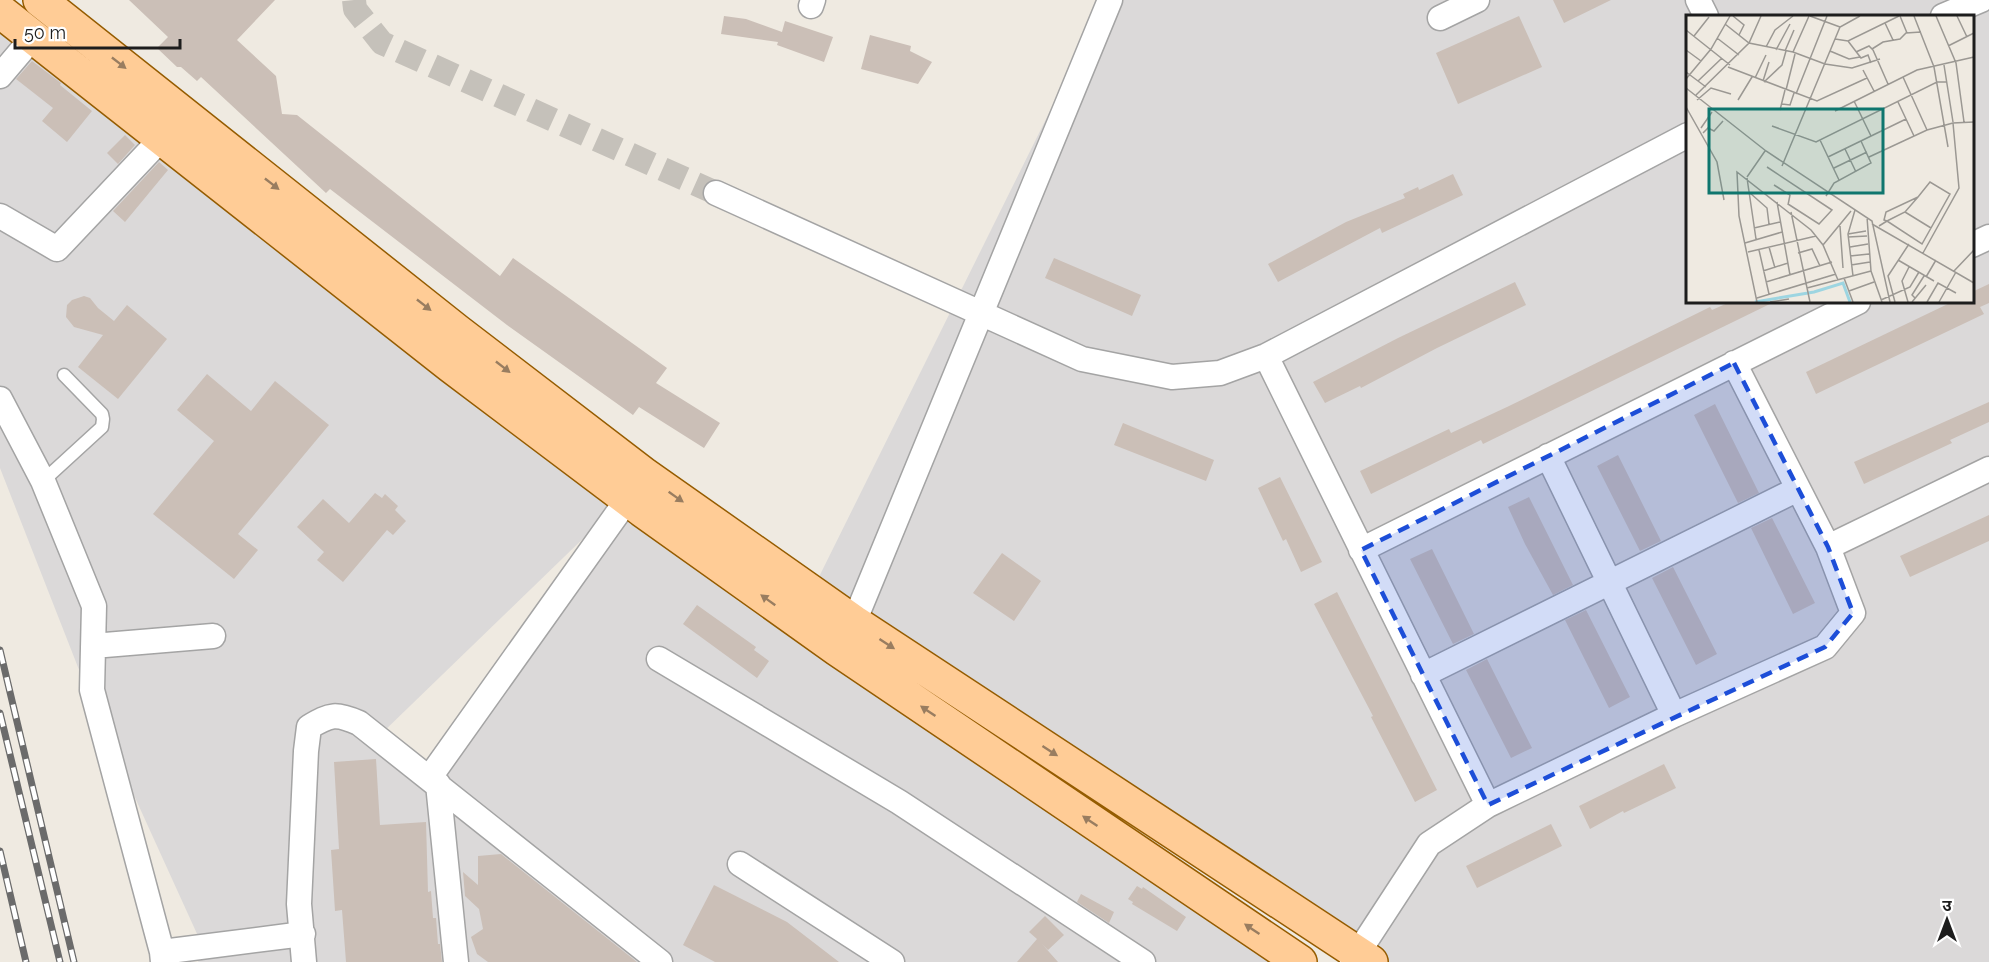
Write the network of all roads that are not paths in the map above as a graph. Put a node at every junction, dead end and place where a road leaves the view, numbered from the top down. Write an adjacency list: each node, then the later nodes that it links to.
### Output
1 (40, 0): 27 (main road, one-way to 27)
2 (1110, 0): 19 (street)
3 (1477, 0): 9 (street)
4 (1698, 0): 7 (street)
5 (1981, 0): 8 (street)
6 (0, 11): 10 (main road)
7 (1706, 15)
8 (1945, 15)
9 (1440, 18)
10 (34, 36): 11 (street); 13 (main road)
11 (0, 76)
12 (1686, 136): 20 (street)
13 (162, 138): 15 (street); 27 (main road)
14 (716, 193): 19 (street)
15 (0, 216)
16 (1989, 237): 17 (street)
17 (1974, 244)
18 (1852, 303): 21 (street)
19 (982, 313): 20 (street); 33 (street)
20 (1266, 356): 30 (street)
21 (1734, 363): 24 (street); 28 (street)
22 (64, 375): 26 (lane)
23 (0, 399): 26 (street)
24 (1548, 456): 30 (street); 31 (street)
25 (1987, 474): 29 (street)
26 (43, 480): 34 (street)
27 (636, 487): 33 (main road); 38 (street)
28 (1798, 489): 29 (street); 31 (street)
29 (1828, 547): 37 (street)
30 (1361, 550): 36 (street)
31 (1609, 583): 36 (street); 37 (street)
32 (213, 636): 34 (street)
33 (846, 636): 43 (main road, one-way to 43); 49 (main road, one-way to 33)
34 (93, 646): 42 (street)
35 (659, 659): 48 (street)
36 (1423, 675): 39 (street)
37 (1674, 714): 39 (street)
38 (434, 780): 41 (street); 44 (street); 46 (street)
39 (1488, 805): 43 (street)
40 (740, 864): 47 (street)
41 (303, 934): 42 (street); 45 (street)
42 (163, 957)
43 (1361, 959)
44 (458, 960)
45 (304, 962)
46 (660, 962)
47 (892, 962)
48 (1143, 962)
49 (1300, 962)

